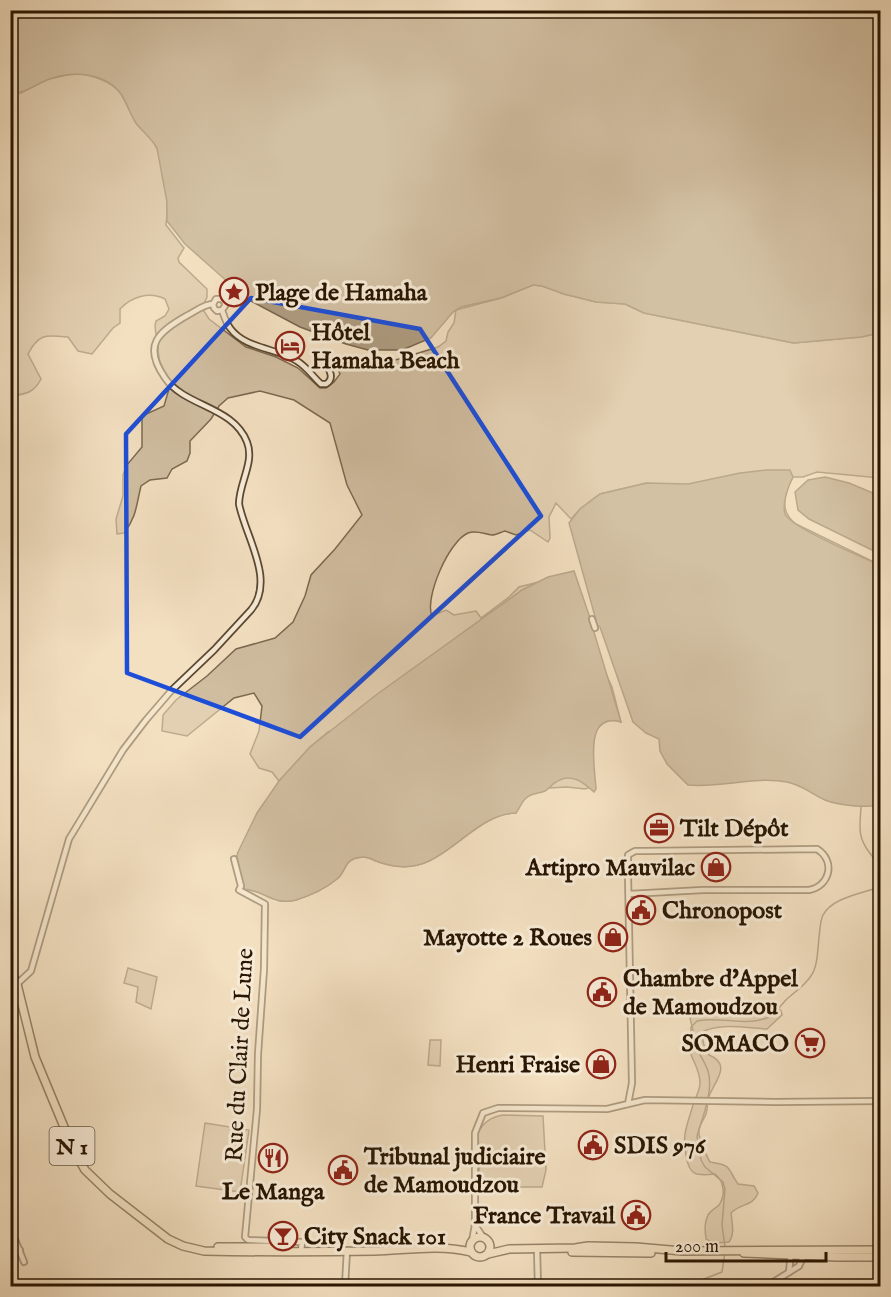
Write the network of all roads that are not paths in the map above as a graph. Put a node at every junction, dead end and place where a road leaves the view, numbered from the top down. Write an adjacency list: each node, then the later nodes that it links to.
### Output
1 (213, 304): 2 (street); 2 (street); 9 (street)
2 (222, 310): 3 (street)
3 (325, 360)
4 (592, 619): 5 (street)
5 (595, 628)
6 (234, 858): 17 (street, Rue du Clair de Lune)
7 (629, 894): 7 (street); 11 (street)
8 (10, 970): 9 (main road, N 1)
9 (17, 984): 18 (main road, N 1)
10 (880, 1101): 11 (street)
11 (628, 1104): 12 (street)
12 (475, 1225): 14 (street); 15 (street)
13 (10, 1227): 24 (street)
14 (483, 1237): 15 (main road, N 1); 16 (main road, N 1)
15 (472, 1242): 19 (main road, N 1); 28 (main road)
16 (489, 1243): 22 (main road, N 1); 31 (main road)
17 (276, 1245): 18 (main road, N 1); 20 (main road, N 1); 27 (main road, N 1)
18 (183, 1246): 27 (main road, N 1)
19 (457, 1248): 21 (main road, N 1); 28 (main road, N 1)
20 (301, 1249): 21 (main road, N 1); 25 (main road, N 1); 27 (main road, N 1)
21 (398, 1249): 25 (main road, N 1)
22 (509, 1249): 23 (main road, N 1); 31 (main road, N 1)
23 (540, 1249): 29 (main road, N 1); 37 (street)
24 (20, 1250): 33 (street); 34 (street)
25 (347, 1250): 36 (street)
26 (880, 1250): 30 (main road, N 1)
27 (266, 1251)
28 (471, 1252): 31 (main road, N 1)
29 (791, 1252): 30 (main road, N 1); 35 (street)
30 (804, 1253): 32 (main road, N 1); 35 (street)
31 (488, 1254)
32 (880, 1257)
33 (10, 1259)
34 (24, 1262)
35 (789, 1272): 38 (street)
36 (345, 1287)
37 (538, 1287)
38 (767, 1287)

